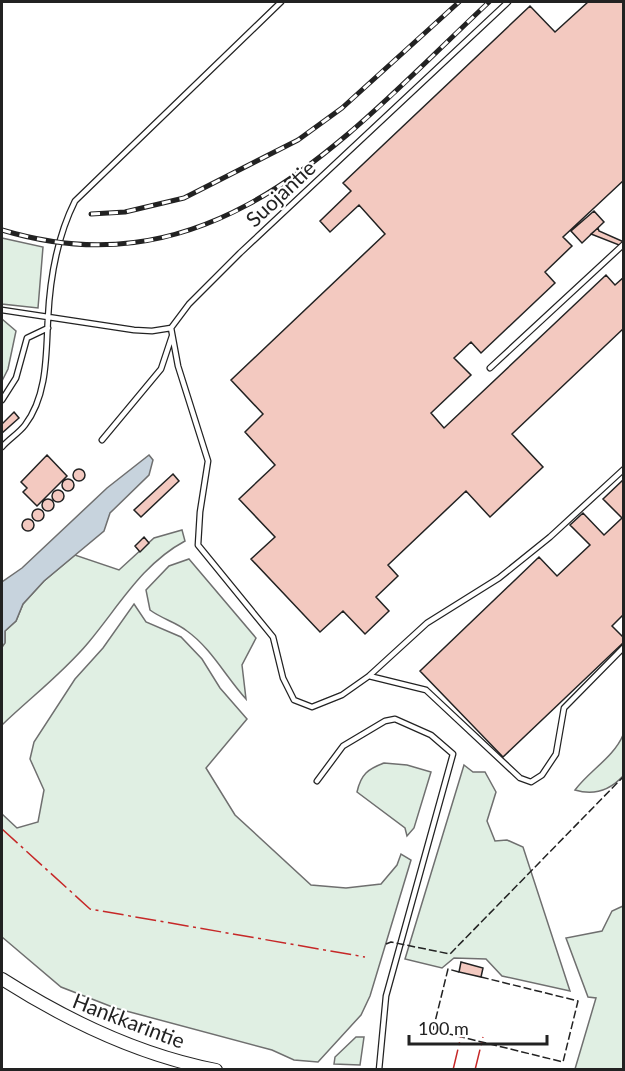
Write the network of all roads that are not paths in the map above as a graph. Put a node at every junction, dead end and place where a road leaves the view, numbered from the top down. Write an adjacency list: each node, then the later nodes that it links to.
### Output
1 (280, 2): 5 (lane)
2 (507, 2): 7 (lane, Suojantie)
3 (624, 244): 9 (lane)
4 (2, 310): 5 (lane)
5 (48, 317): 6 (lane); 7 (lane)
6 (48, 328): 10 (lane); 12 (lane)
7 (171, 328): 8 (lane)
8 (172, 334): 11 (lane); 15 (lane)
9 (490, 368)
10 (2, 400)
11 (102, 440)
12 (2, 447)
13 (624, 469): 15 (lane)
14 (624, 647): 15 (lane)
15 (369, 676)
16 (317, 782): 19 (lane)
17 (2, 979): 18 (main road, Hankkarintie)
18 (216, 1070)
19 (379, 1070)

